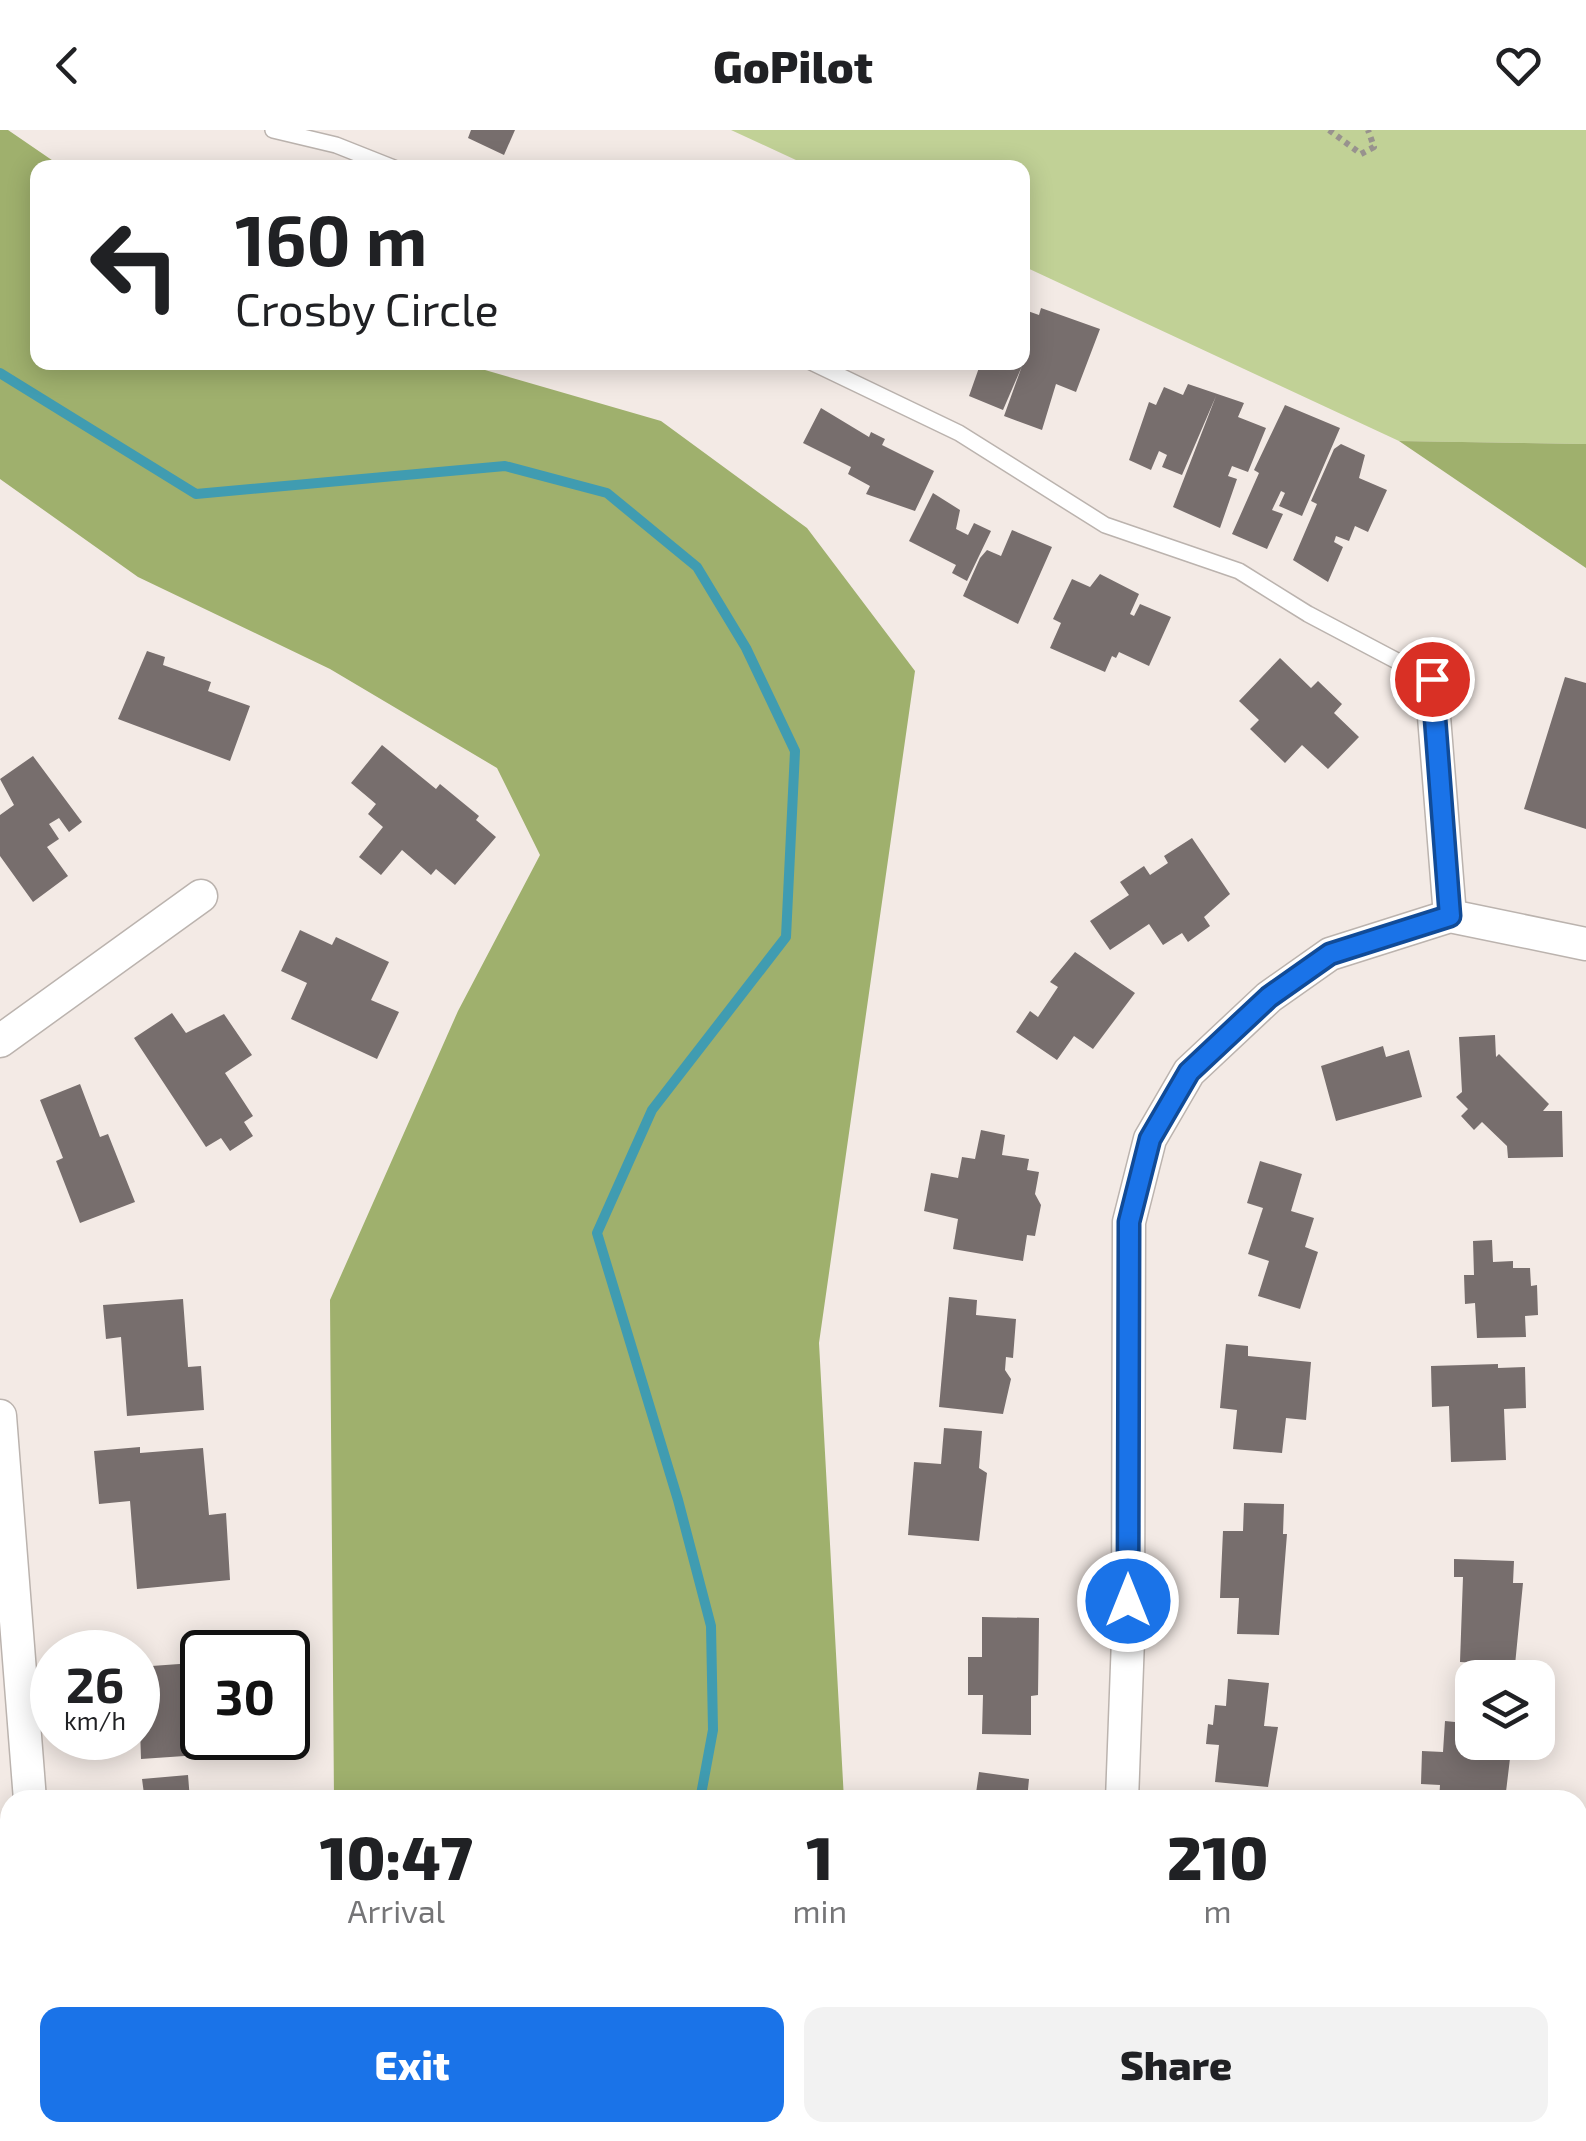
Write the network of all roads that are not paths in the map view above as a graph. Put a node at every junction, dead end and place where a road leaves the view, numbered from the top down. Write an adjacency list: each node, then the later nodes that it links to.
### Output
1 (273, 130): 2 (lane)
2 (374, 160)
3 (828, 370): 4 (lane)
4 (1432, 679): 6 (street)
5 (201, 896): 8 (street)
6 (1450, 916): 7 (street); 12 (street)
7 (1586, 944)
8 (0, 1040)
9 (0, 1416): 10 (street)
10 (3, 1508): 11 (street)
11 (29, 1790)
12 (1122, 1790)

